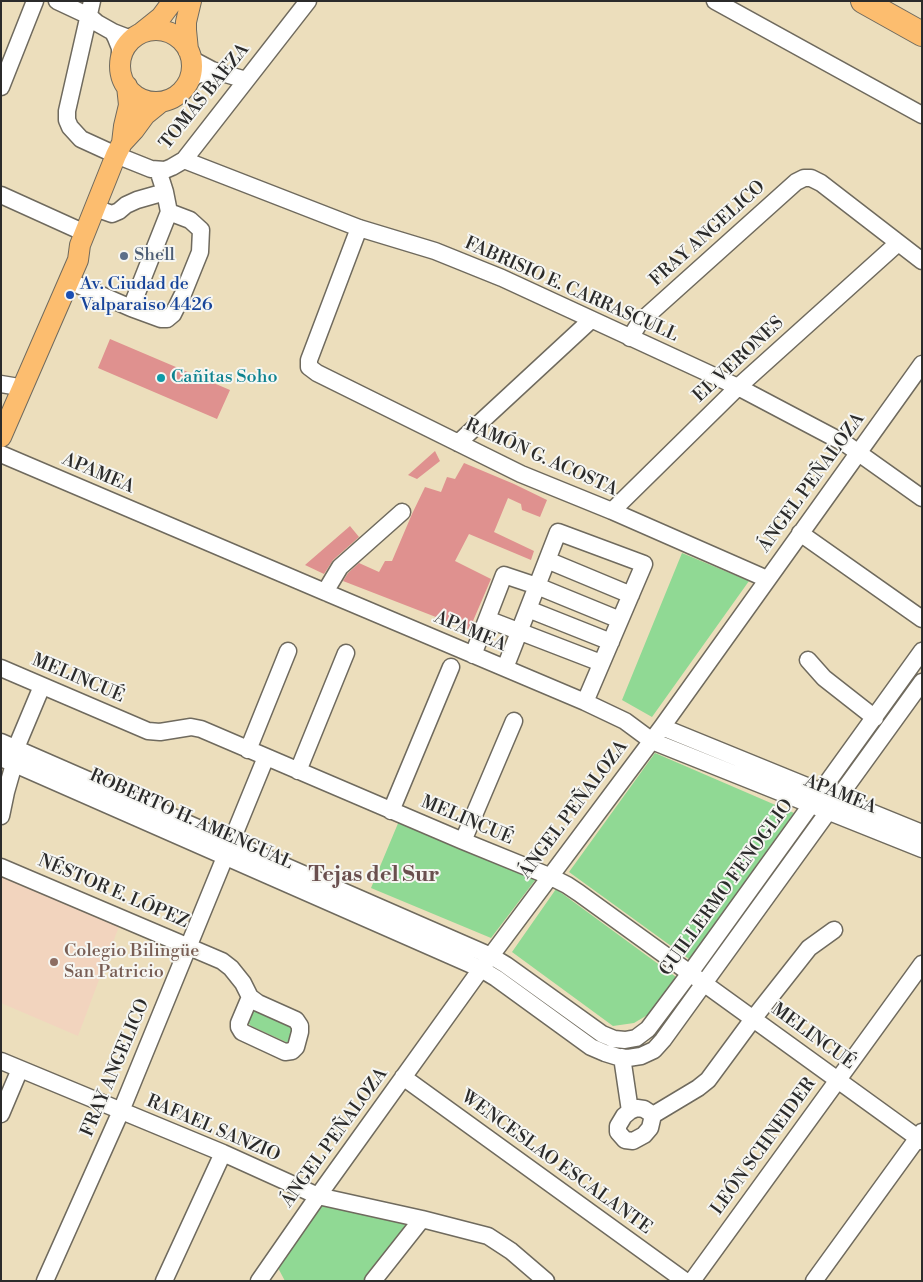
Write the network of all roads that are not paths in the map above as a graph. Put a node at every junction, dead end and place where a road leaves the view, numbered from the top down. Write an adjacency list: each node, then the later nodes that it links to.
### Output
1 (36, 1): 20 (street)
2 (57, 1): 9 (street)
3 (173, 1): 13 (main road)
4 (191, 1): 14 (main road)
5 (308, 1): 17 (street, TOMÁS BAEZA)
6 (715, 1): 22 (street)
7 (863, 1): 12 (highway)
8 (888, 1): 10 (highway)
9 (90, 8): 11 (street); 23 (street, TOMÁS BAEZA)
10 (922, 21)
11 (112, 32): 13 (street); 15 (street)
12 (922, 34)
13 (137, 36): 14 (main road); 15 (main road)
14 (189, 53): 16 (street); 18 (main road)
15 (120, 66): 19 (main road)
16 (224, 74): 17 (street); 18 (street)
17 (246, 80): 24 (street, TOMÁS BAEZA)
18 (188, 83): 21 (main road)
19 (127, 86): 21 (main road); 23 (main road)
20 (1, 87)
21 (161, 102): 23 (main road)
22 (922, 115)
23 (119, 149): 25 (street, TOMÁS BAEZA); 28 (main road)
24 (184, 160): 25 (street, TOMÁS BAEZA); 30 (street, FABRISIO E. CARRASCULL)
25 (158, 170): 26 (street)
26 (165, 192): 28 (street); 29 (street)
27 (1, 195): 31 (street)
28 (95, 208): 31 (main road)
29 (170, 212): 35 (street); 35 (street)
30 (359, 228): 36 (street, FABRISIO E. CARRASCULL); 43 (street, RAMÓN G. ACOSTA)
31 (83, 239): 34 (main road); 39 (main road)
32 (898, 243): 33 (street); 37 (street, FRAY ANGELICO); 40 (street, EL VERONES)
33 (922, 261)
34 (69, 281): 35 (street); 39 (main road)
35 (131, 308)
36 (591, 320): 37 (street, FABRISIO E. CARRASCULL); 43 (street)
37 (630, 338): 40 (street, FABRISIO E. CARRASCULL)
38 (922, 364): 44 (street, ÁNGEL PEÑALOZA)
39 (12, 386): 41 (main road); 42 (main road)
40 (738, 387): 44 (street, FABRISIO E. CARRASCULL); 47 (street, EL VERONES)
41 (1, 414)
42 (1, 437)
43 (458, 444): 47 (street, RAMÓN G. ACOSTA)
44 (859, 452): 46 (street, FABRISIO E. CARRASCULL); 49 (street, ÁNGEL PEÑALOZA)
45 (1, 454): 53 (street, APAMEA)
46 (922, 498)
47 (612, 511): 51 (street, RAMÓN G. ACOSTA)
48 (402, 512): 53 (street)
49 (800, 533): 51 (street, ÁNGEL PEÑALOZA); 57 (street)
50 (547, 560): 52 (street); 54 (street); 54 (street)
51 (767, 579): 75 (street, ÁNGEL PEÑALOZA)
52 (537, 586): 55 (street); 56 (street); 58 (street)
53 (324, 592): 64 (street, APAMEA)
54 (631, 595): 58 (street)
55 (528, 609): 59 (street); 60 (street)
56 (487, 619): 59 (street); 64 (street)
57 (922, 619)
58 (620, 620): 60 (street)
59 (519, 632): 66 (street); 69 (street)
60 (611, 642): 66 (street)
61 (288, 651): 77 (street)
62 (922, 651): 73 (street, GUILLERMO FENOGLIO)
63 (346, 653): 80 (street)
64 (473, 655): 69 (street, APAMEA)
65 (808, 660): 73 (street)
66 (602, 663): 72 (street)
67 (451, 667): 83 (street)
68 (1, 668): 71 (street, MELINCUÉ)
69 (505, 668): 72 (street, APAMEA)
70 (922, 682): 82 (street)
71 (42, 686): 77 (street, MELINCUÉ); 78 (street)
72 (585, 702): 76 (street, APAMEA)
73 (875, 718): 81 (street, GUILLERMO FENOGLIO)
74 (514, 721): 86 (street)
75 (662, 727): 76 (street, ÁNGEL PEÑALOZA); 81 (street, APAMEA)
76 (652, 741): 81 (street, APAMEA); 90 (street, ÁNGEL PEÑALOZA)
77 (248, 750): 79 (street, MELINCUÉ)
78 (8, 753): 84 (street); 88 (street, ROBERTO H. AMENGUAL)
79 (266, 757): 80 (street, MELINCUÉ); 88 (street, FRAY ANGELICO)
80 (298, 771): 83 (street, MELINCUÉ)
81 (816, 798): 82 (street, APAMEA); 96 (street, GUILLERMO FENOGLIO)
82 (834, 805): 85 (street, APAMEA); 87 (street, APAMEA); 97 (street)
83 (391, 811): 86 (street, MELINCUÉ)
84 (1, 816)
85 (922, 833)
86 (463, 841): 90 (street, MELINCUÉ)
87 (922, 849)
88 (229, 850): 92 (street, FRAY ANGELICO); 93 (street, ROBERTO H. AMENGUAL); 95 (street, ROBERTO H. AMENGUAL)
89 (1, 867): 92 (street, NÉSTOR E. LÓPEZ)
90 (549, 876): 93 (street, ÁNGEL PEÑALOZA); 96 (street, MELINCUÉ)
91 (834, 930): 99 (street)
92 (189, 946): 98 (street, NÉSTOR E. LÓPEZ); 107 (street, FRAY ANGELICO)
93 (491, 956): 95 (street, ÁNGEL PEÑALOZA); 100 (street, ROBERTO H. AMENGUAL)
94 (922, 964): 105 (street, LEÓN SCHNEIDER)
95 (481, 969): 101 (street, ROBERTO H. AMENGUAL); 104 (street, ÁNGEL PEÑALOZA)
96 (690, 973): 97 (street, MELINCUÉ); 100 (street, GUILLERMO FENOGLIO)
97 (704, 984): 99 (street, MELINCUÉ); 101 (street)
98 (250, 997)
99 (753, 1019): 105 (street, MELINCUÉ); 109 (street)
100 (625, 1040)
101 (625, 1058): 106 (street)
102 (1, 1061): 103 (street, RAFAEL SANZIO)
103 (20, 1069): 107 (street, RAFAEL SANZIO); 108 (street)
104 (403, 1077): 112 (street, ÁNGEL PEÑALOZA); 119 (street, WENCESLAO ESCALANTE)
105 (838, 1080): 110 (street, MELINCUÉ); 120 (street, LEÓN SCHNEIDER)
106 (630, 1110): 109 (street); 109 (street)
107 (121, 1111): 111 (street, RAFAEL SANZIO); 115 (street, FRAY ANGELICO)
108 (1, 1114)
109 (653, 1115)
110 (920, 1137): 121 (street)
111 (223, 1153): 112 (street, RAFAEL SANZIO); 116 (street)
112 (318, 1196): 113 (street, RAFAEL SANZIO); 114 (street, ÁNGEL PEÑALOZA)
113 (422, 1219): 117 (street); 118 (street, RAFAEL SANZIO)
114 (266, 1277)
115 (45, 1281)
116 (164, 1281)
117 (373, 1281)
118 (546, 1281)
119 (686, 1281)
120 (692, 1281)
121 (814, 1281)

